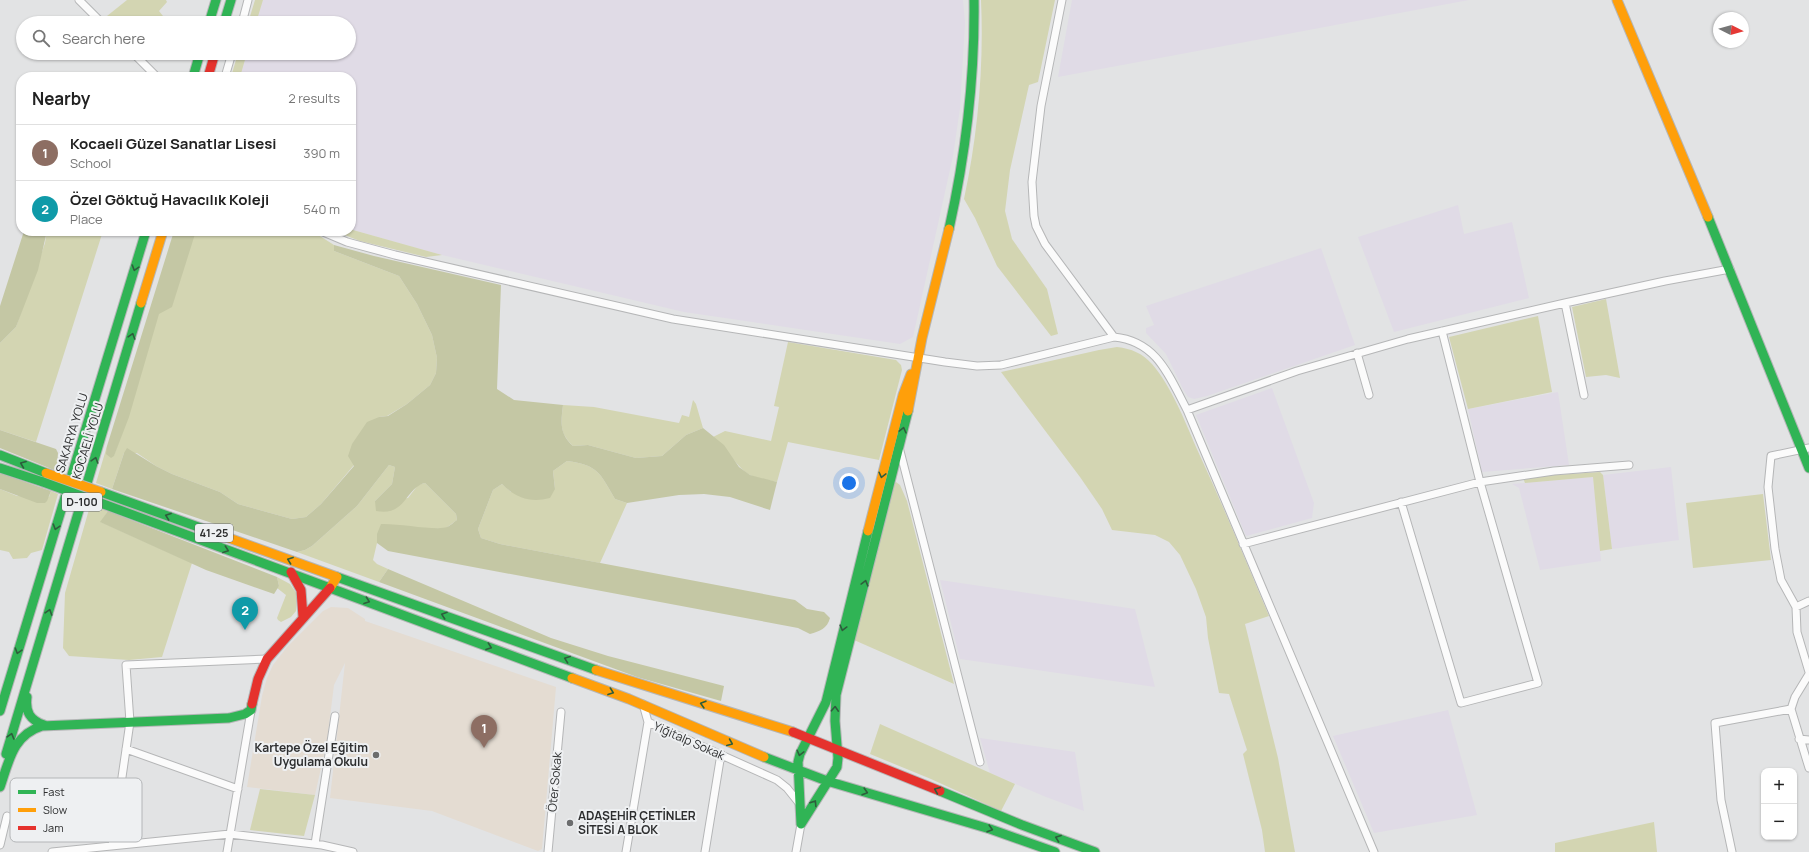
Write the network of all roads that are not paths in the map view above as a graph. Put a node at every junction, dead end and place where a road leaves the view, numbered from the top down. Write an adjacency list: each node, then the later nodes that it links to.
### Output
1 (79, 0): 8 (street)
2 (216, 0): 9 (main road)
3 (231, 0): 10 (main road)
4 (248, 0): 11 (street)
5 (974, 0): 28 (main road)
6 (1062, 0): 26 (street)
7 (1617, 0): 23 (main road)
8 (95, 16)
9 (211, 16)
10 (226, 16)
11 (244, 16)
12 (140, 60): 16 (street)
13 (198, 60): 17 (main road)
14 (213, 60): 18 (main road)
15 (230, 60): 19 (street)
16 (152, 72)
17 (194, 72)
18 (209, 72)
19 (226, 72)
20 (144, 236): 53 (main road, SAKARYA YOLU / D-100, one-way to 53)
21 (162, 236): 51 (main road, KOCAELİ YOLU / D-100, one-way to 21)
22 (332, 236): 28 (street)
23 (1730, 269): 24 (street); 33 (main road)
24 (1565, 302): 25 (street); 29 (street)
25 (1442, 331): 27 (street); 39 (street)
26 (1114, 337): 28 (street); 31 (street)
27 (1357, 353): 30 (street); 31 (street)
28 (917, 358): 32 (main road, one-way to 28); 64 (main road, one-way to 64)
29 (1584, 394)
30 (1369, 395)
31 (1187, 410): 41 (street)
32 (899, 447): 67 (main road, one-way to 32); 70 (street)
33 (1806, 449): 37 (main road); 48 (street)
34 (0, 455): 38 (main road, one-way to 34)
35 (1629, 465): 39 (street)
36 (0, 468): 38 (main road)
37 (1809, 468)
38 (45, 477): 42 (main road, 41-25, one-way to 42, bridge); 43 (main road, 41-25, one-way to 38, bridge)
39 (1480, 482): 40 (street); 40 (street)
40 (1401, 502): 41 (street)
41 (1243, 544): 95 (street)
42 (291, 572): 45 (main road, 41-25); 49 (main road)
43 (327, 573): 44 (main road, 41-25); 45 (main road)
44 (338, 577): 46 (main road); 64 (main road, 41-25, one-way to 44)
45 (320, 583): 46 (main road, 41-25); 49 (main road)
46 (330, 588): 49 (main road); 55 (main road, 41-25, one-way to 55)
47 (1809, 601): 48 (street)
48 (1796, 607): 52 (street)
49 (303, 617): 50 (main road)
50 (267, 659): 58 (main road); 61 (street)
51 (33, 666): 63 (main road); 73 (main road, KOCAELİ YOLU / D-100, one-way to 51)
52 (1809, 673): 56 (street)
53 (8, 683): 54 (main road); 57 (main road, SAKARYA YOLU / D-100)
54 (0, 698)
55 (643, 704): 62 (street); 72 (main road, 41-25, one-way to 72)
56 (1791, 709): 65 (street); 96 (street)
57 (0, 710)
58 (251, 710): 61 (main road); 77 (street)
59 (561, 712): 89 (street, Öter Sokak)
60 (335, 716): 83 (street)
61 (130, 722): 63 (main road); 68 (street)
62 (648, 722): 69 (street, Yiğitalp Sokak); 90 (street, Yiğitalp Sokak)
63 (44, 726): 76 (main road)
64 (807, 737): 67 (main road); 72 (main road, one-way to 72)
65 (1799, 739): 66 (street); 71 (street)
66 (1809, 740)
67 (837, 748): 75 (main road); 94 (main road, one-way to 67)
68 (126, 749): 74 (street); 77 (street)
69 (721, 754): 78 (street, Yiğitalp Sokak); 91 (street)
70 (980, 762)
71 (1809, 768)
72 (799, 770): 75 (main road); 78 (main road)
73 (0, 773)
74 (122, 778)
75 (827, 781): 80 (main road, one-way to 75); 93 (main road, one-way to 93)
76 (0, 787)
77 (238, 789): 81 (street)
78 (799, 803): 80 (main road)
79 (7, 816): 84 (street)
80 (801, 824): 92 (street)
81 (230, 834): 83 (street); 85 (street); 87 (street)
82 (113, 842): 85 (street)
83 (315, 844): 88 (street)
84 (0, 845)
85 (112, 846): 86 (street)
86 (52, 852)
87 (228, 852)
88 (353, 852)
89 (548, 852)
90 (626, 852)
91 (705, 852)
92 (796, 852)
93 (1055, 852)
94 (1095, 852)
95 (1374, 852)
96 (1732, 852)

